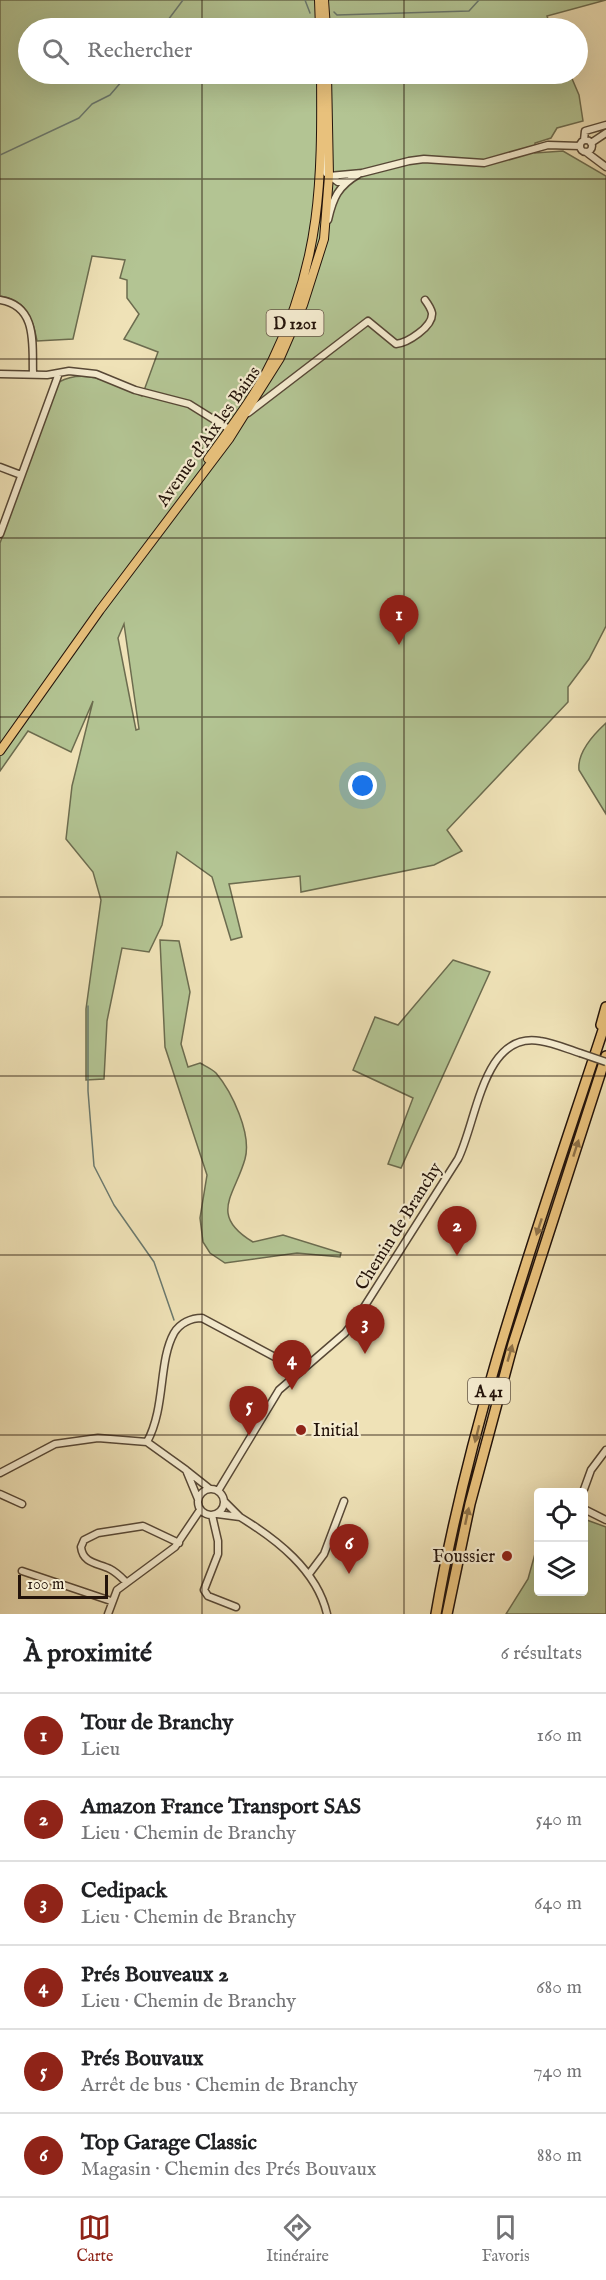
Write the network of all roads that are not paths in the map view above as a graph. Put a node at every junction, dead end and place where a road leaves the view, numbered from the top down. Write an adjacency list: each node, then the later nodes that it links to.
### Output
1 (319, 0): 3 (main road)
2 (324, 0): 4 (main road)
3 (320, 18)
4 (325, 18)
5 (321, 84): 7 (main road, Avenue d'Aix les Bains / D 1201)
6 (327, 84): 13 (main road, Avenue d'Aix les Bains / D 1201)
7 (321, 113): 13 (street); 16 (main road, Avenue d'Aix les Bains / D 1201)
8 (606, 125): 10 (street)
9 (606, 133): 10 (street)
10 (587, 146): 11 (street); 12 (street)
11 (606, 165)
12 (362, 172): 13 (street); 14 (street)
13 (329, 176): 14 (street); 15 (main road, Avenue d'Aix les Bains / D 1201); 16 (main road)
14 (347, 181): 15 (street)
15 (324, 239): 22 (main road, Avenue d'Aix les Bains / D 1201)
16 (312, 248): 23 (main road, Avenue d'Aix les Bains / D 1201)
17 (0, 300): 21 (street)
18 (425, 300): 22 (street)
19 (59, 373): 21 (street); 23 (street); 25 (street)
20 (0, 374): 21 (street)
21 (33, 374)
22 (248, 413): 27 (main road, Avenue d'Aix les Bains / D 1201)
23 (229, 429): 27 (main road, Avenue d'Aix les Bains / D 1201)
24 (0, 467): 25 (street)
25 (21, 475): 26 (street)
26 (0, 534)
27 (156, 535): 28 (main road, Avenue d'Aix les Bains / D 1201)
28 (0, 752)
29 (606, 1006): 33 (highway)
30 (606, 1021): 33 (highway, A 41)
31 (606, 1056): 61 (highway, A 41, one-way to 31)
32 (606, 1062): 34 (street, Chemin de Branchy, bridge)
33 (591, 1067): 60 (highway, A 41, one-way to 60)
34 (299, 1370): 35 (street); 41 (street, Chemin de Branchy)
35 (147, 1442): 37 (street); 38 (street)
36 (606, 1450): 39 (street)
37 (186, 1470): 40 (street); 43 (street)
38 (0, 1473)
39 (584, 1488)
40 (210, 1489): 41 (street); 43 (street)
41 (218, 1491): 45 (street)
42 (0, 1494): 46 (street)
43 (198, 1499): 47 (street)
44 (344, 1501): 54 (street)
45 (224, 1502): 49 (street); 50 (street)
46 (22, 1504)
47 (200, 1510): 49 (street); 52 (street)
48 (588, 1511): 51 (street)
49 (214, 1515): 50 (street); 57 (street)
50 (240, 1517): 54 (street)
51 (606, 1520)
52 (179, 1543): 55 (street); 55 (street)
53 (22, 1571): 56 (street)
54 (309, 1574): 59 (street)
55 (125, 1581): 56 (street)
56 (111, 1601): 58 (street)
57 (236, 1607)
58 (108, 1614)
59 (327, 1614)
60 (436, 1614)
61 (447, 1614)

